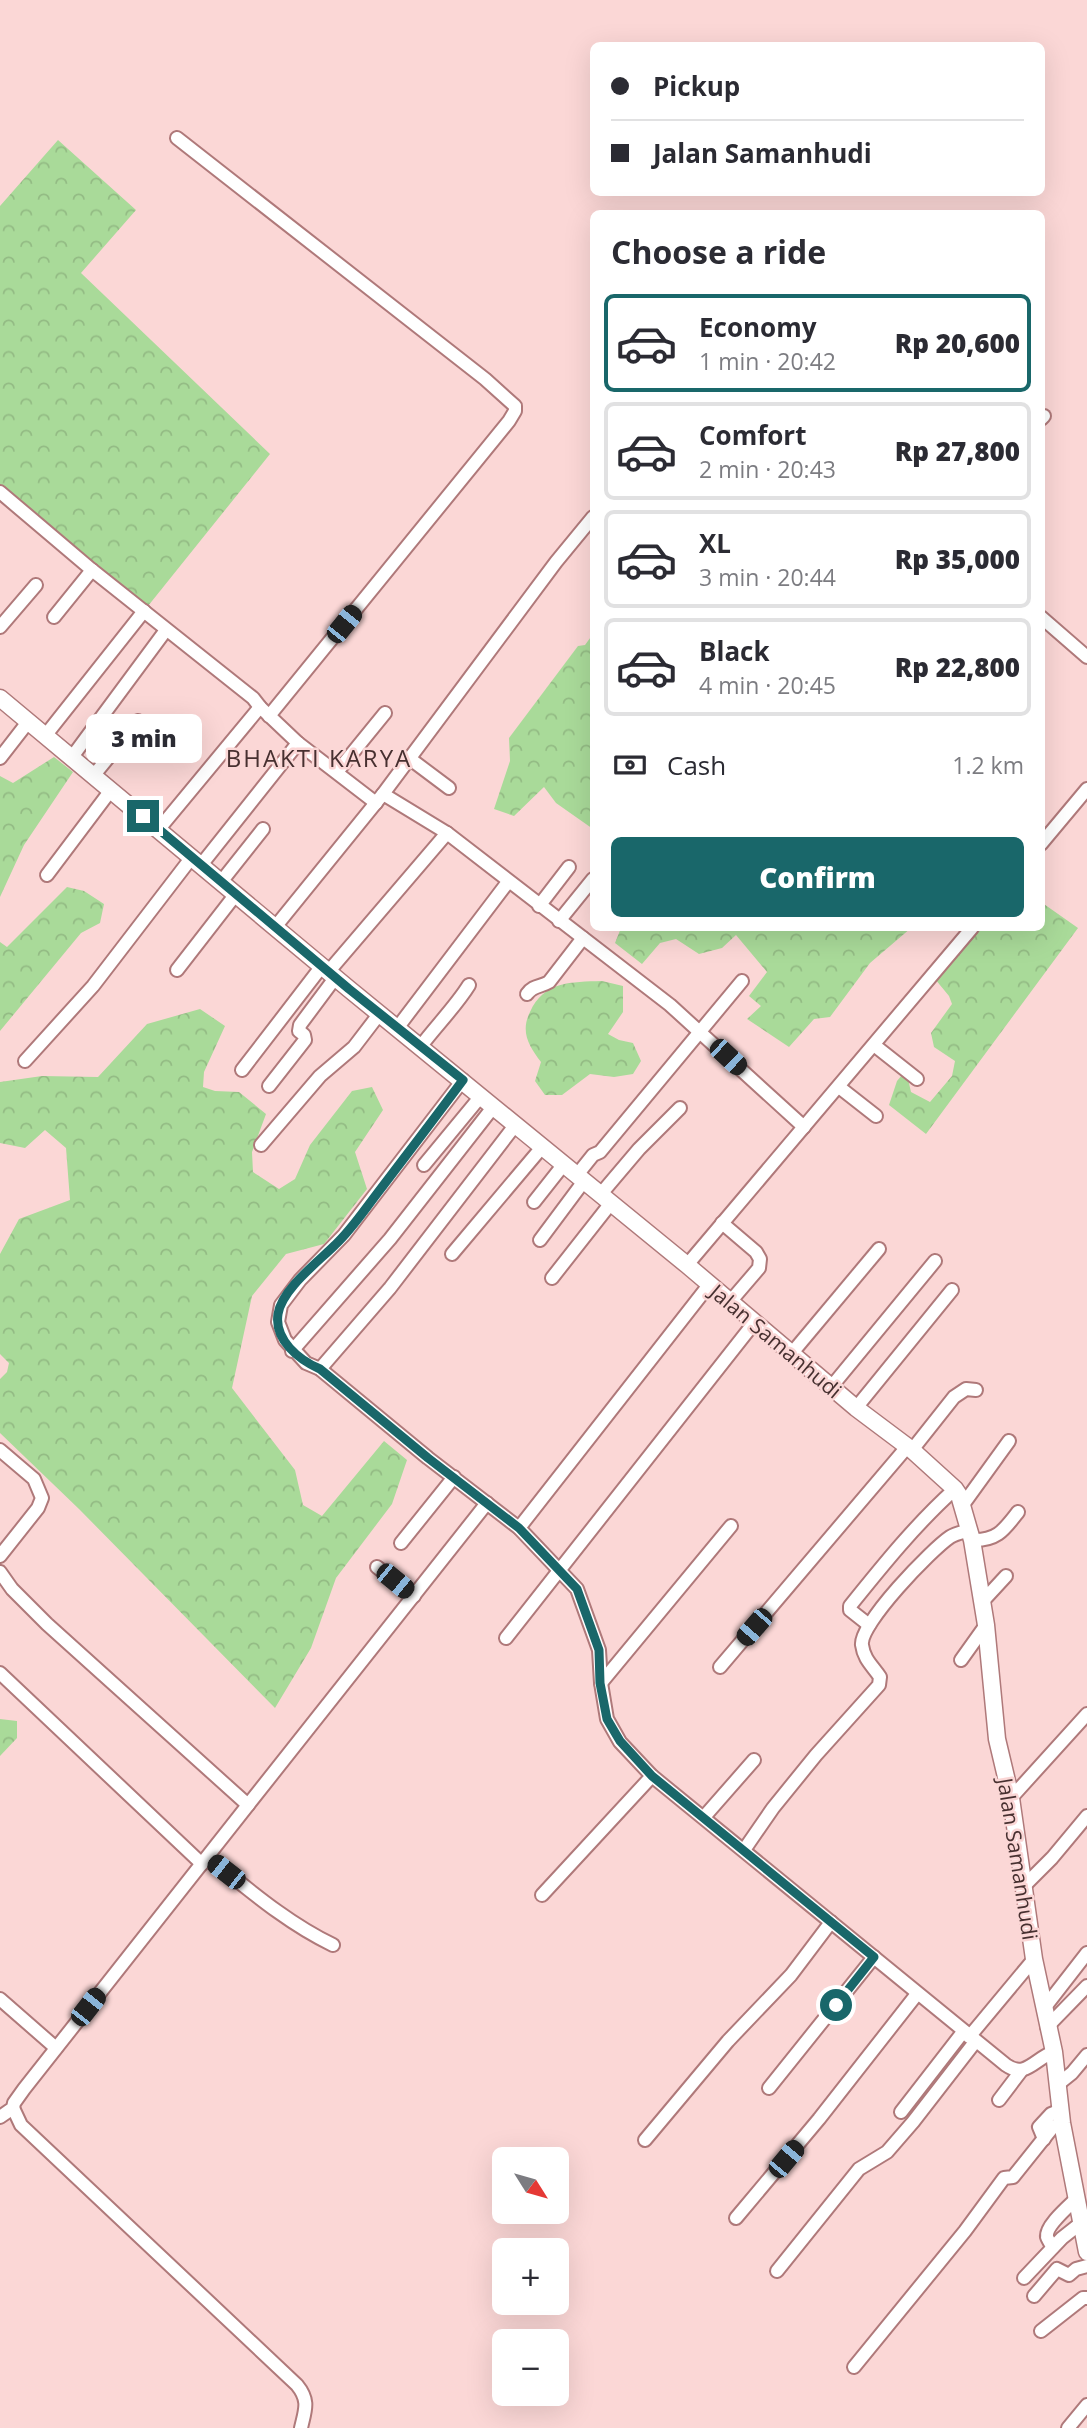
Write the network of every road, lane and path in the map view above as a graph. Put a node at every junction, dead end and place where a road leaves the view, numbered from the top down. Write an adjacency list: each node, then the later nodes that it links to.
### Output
1 (177, 138): 13 (street)
2 (0, 492): 4 (street)
3 (590, 521): 21 (street)
4 (92, 570): 6 (street); 7 (street)
5 (36, 585): 9 (street)
6 (144, 611): 10 (street); 17 (street)
7 (54, 617)
8 (1045, 620): 11 (street)
9 (0, 627)
10 (166, 630): 13 (street); 19 (street)
11 (1087, 657)
12 (0, 698): 16 (street, Jalan Samanhudi)
13 (265, 711): 18 (street); 29 (street)
14 (385, 712): 22 (street)
15 (138, 721): 23 (street)
16 (28, 722): 17 (street, Jalan Samanhudi); 20 (street)
17 (45, 736): 19 (street, Jalan Samanhudi)
18 (298, 743): 22 (street); 32 (street)
19 (72, 757): 23 (street, Jalan Samanhudi)
20 (0, 758)
21 (409, 758): 24 (street); 27 (street)
22 (337, 772): 27 (street)
23 (94, 775): 26 (street, Jalan Samanhudi)
24 (449, 788)
25 (1087, 789): 31 (street)
26 (111, 790): 29 (street, Jalan Samanhudi); 34 (street)
27 (379, 798): 30 (street); 41 (street)
28 (263, 828): 35 (street)
29 (159, 829): 32 (street, Jalan Samanhudi)
30 (447, 833): 36 (street); 45 (street)
31 (1045, 839)
32 (196, 861): 35 (street, Jalan Samanhudi); 54 (street)
33 (569, 867): 39 (street)
34 (47, 875)
35 (221, 882): 38 (street, Jalan Samanhudi)
36 (508, 882): 39 (street); 50 (street)
37 (590, 883): 40 (street)
38 (236, 894): 41 (street, Jalan Samanhudi); 44 (street)
39 (539, 906): 40 (street)
40 (559, 921): 43 (street)
41 (276, 926): 45 (street, Jalan Samanhudi)
42 (969, 931): 52 (street)
43 (583, 939): 48 (street); 51 (street)
44 (177, 970)
45 (329, 971): 49 (street, Jalan Samanhudi); 55 (street); 58 (street)
46 (742, 981): 51 (street)
47 (470, 985): 53 (street)
48 (527, 994)
49 (380, 1013): 50 (street, Jalan Samanhudi); 65 (street)
50 (398, 1027): 53 (street, Jalan Samanhudi)
51 (700, 1031): 64 (street); 69 (street)
52 (874, 1045): 56 (street); 59 (street)
53 (421, 1046): 57 (street, Jalan Samanhudi)
54 (25, 1061)
55 (242, 1070)
56 (917, 1079)
57 (463, 1080): 60 (street, Jalan Samanhudi); 83 (street)
58 (269, 1086)
59 (839, 1087): 62 (street); 64 (street)
60 (488, 1101): 63 (street, Jalan Samanhudi); 68 (street); 83 (street)
61 (680, 1108): 70 (street)
62 (876, 1116)
63 (516, 1124): 66 (street, Jalan Samanhudi); 85 (street)
64 (804, 1127): 72 (street)
65 (261, 1145)
66 (542, 1146): 67 (street, Jalan Samanhudi); 75 (street)
67 (564, 1164): 69 (street, Jalan Samanhudi); 71 (street)
68 (424, 1165)
69 (580, 1178): 70 (street, Jalan Samanhudi); 73 (street)
70 (606, 1199): 77 (street, Jalan Samanhudi); 78 (street)
71 (534, 1202)
72 (722, 1223): 77 (street); 81 (street)
73 (540, 1240)
74 (879, 1249): 84 (street)
75 (452, 1254)
76 (936, 1261): 86 (street)
77 (687, 1265): 79 (street, Jalan Samanhudi)
78 (552, 1278)
79 (709, 1285): 81 (street, Jalan Samanhudi); 98 (street)
80 (952, 1290): 88 (street)
81 (729, 1303): 82 (street, Jalan Samanhudi)
82 (754, 1322): 84 (street, Jalan Samanhudi); 103 (street)
83 (292, 1350): 85 (street)
84 (792, 1353): 86 (street, Jalan Samanhudi)
85 (320, 1369): 92 (street)
86 (832, 1387): 88 (street, Jalan Samanhudi)
87 (976, 1390): 90 (street)
88 (856, 1408): 90 (street, Jalan Samanhudi)
89 (1009, 1441): 95 (street)
90 (909, 1449): 93 (street, Jalan Samanhudi); 112 (street)
91 (0, 1450): 101 (street)
92 (454, 1477): 94 (street); 100 (street)
93 (955, 1489): 95 (street, Jalan Samanhudi); 108 (street)
94 (487, 1503): 98 (street); 106 (street)
95 (962, 1506): 99 (street, Jalan Samanhudi)
96 (1018, 1512): 99 (street)
97 (730, 1526): 114 (street)
98 (519, 1528): 103 (street)
99 (971, 1535): 107 (street, Jalan Samanhudi); 108 (street)
100 (401, 1543)
101 (0, 1556)
102 (377, 1567): 106 (street)
103 (560, 1568): 110 (street); 114 (street)
104 (0, 1572): 119 (street)
105 (1006, 1576): 107 (street)
106 (414, 1596): 119 (street)
107 (982, 1602): 109 (street, Jalan Samanhudi)
108 (869, 1625): 122 (street)
109 (986, 1625): 111 (street); 118 (street, Jalan Samanhudi)
110 (506, 1638)
111 (961, 1660)
112 (720, 1667)
113 (0, 1673): 123 (street)
114 (600, 1683): 117 (street)
115 (1087, 1713): 118 (street)
116 (754, 1760): 121 (street)
117 (652, 1776): 121 (street); 125 (street)
118 (1011, 1798): 124 (street, Jalan Samanhudi)
119 (248, 1805): 123 (street)
120 (1087, 1816): 124 (street)
121 (704, 1817): 122 (street)
122 (744, 1850): 126 (street)
123 (205, 1861): 127 (street); 137 (street)
124 (1024, 1885): 130 (street, Jalan Samanhudi)
125 (542, 1895)
126 (831, 1922): 129 (street); 148 (street)
127 (333, 1945)
128 (1087, 1954): 134 (street)
129 (874, 1957): 132 (street); 142 (street)
130 (1034, 1959): 134 (street, Jalan Samanhudi); 136 (street)
131 (1087, 1986): 135 (street)
132 (917, 1994): 136 (street); 149 (street)
133 (0, 1999): 137 (street)
134 (1045, 2007): 135 (street, Jalan Samanhudi)
135 (1047, 2027): 138 (street, Jalan Samanhudi)
136 (969, 2037): 140 (street); 145 (street); 153 (street)
137 (56, 2048): 144 (street)
138 (1054, 2052): 140 (street); 141 (street, Jalan Samanhudi)
139 (1087, 2055): 141 (street)
140 (1021, 2071): 143 (street)
141 (1057, 2085): 147 (street, Jalan Samanhudi)
142 (769, 2088)
143 (999, 2100)
144 (13, 2108): 146 (street); 160 (street)
145 (901, 2112)
146 (0, 2116)
147 (1062, 2116): 150 (street, Jalan Samanhudi); 158 (street)
148 (645, 2140)
149 (737, 2218)
150 (1083, 2222): 151 (street); 151 (street)
151 (1054, 2247): 154 (street)
152 (1087, 2266): 155 (street)
153 (777, 2271)
154 (1024, 2278)
155 (1034, 2296)
156 (1087, 2298): 157 (street)
157 (1041, 2331)
158 (854, 2367)
159 (1087, 2405): 161 (street)
160 (301, 2428)
161 (1068, 2428)

